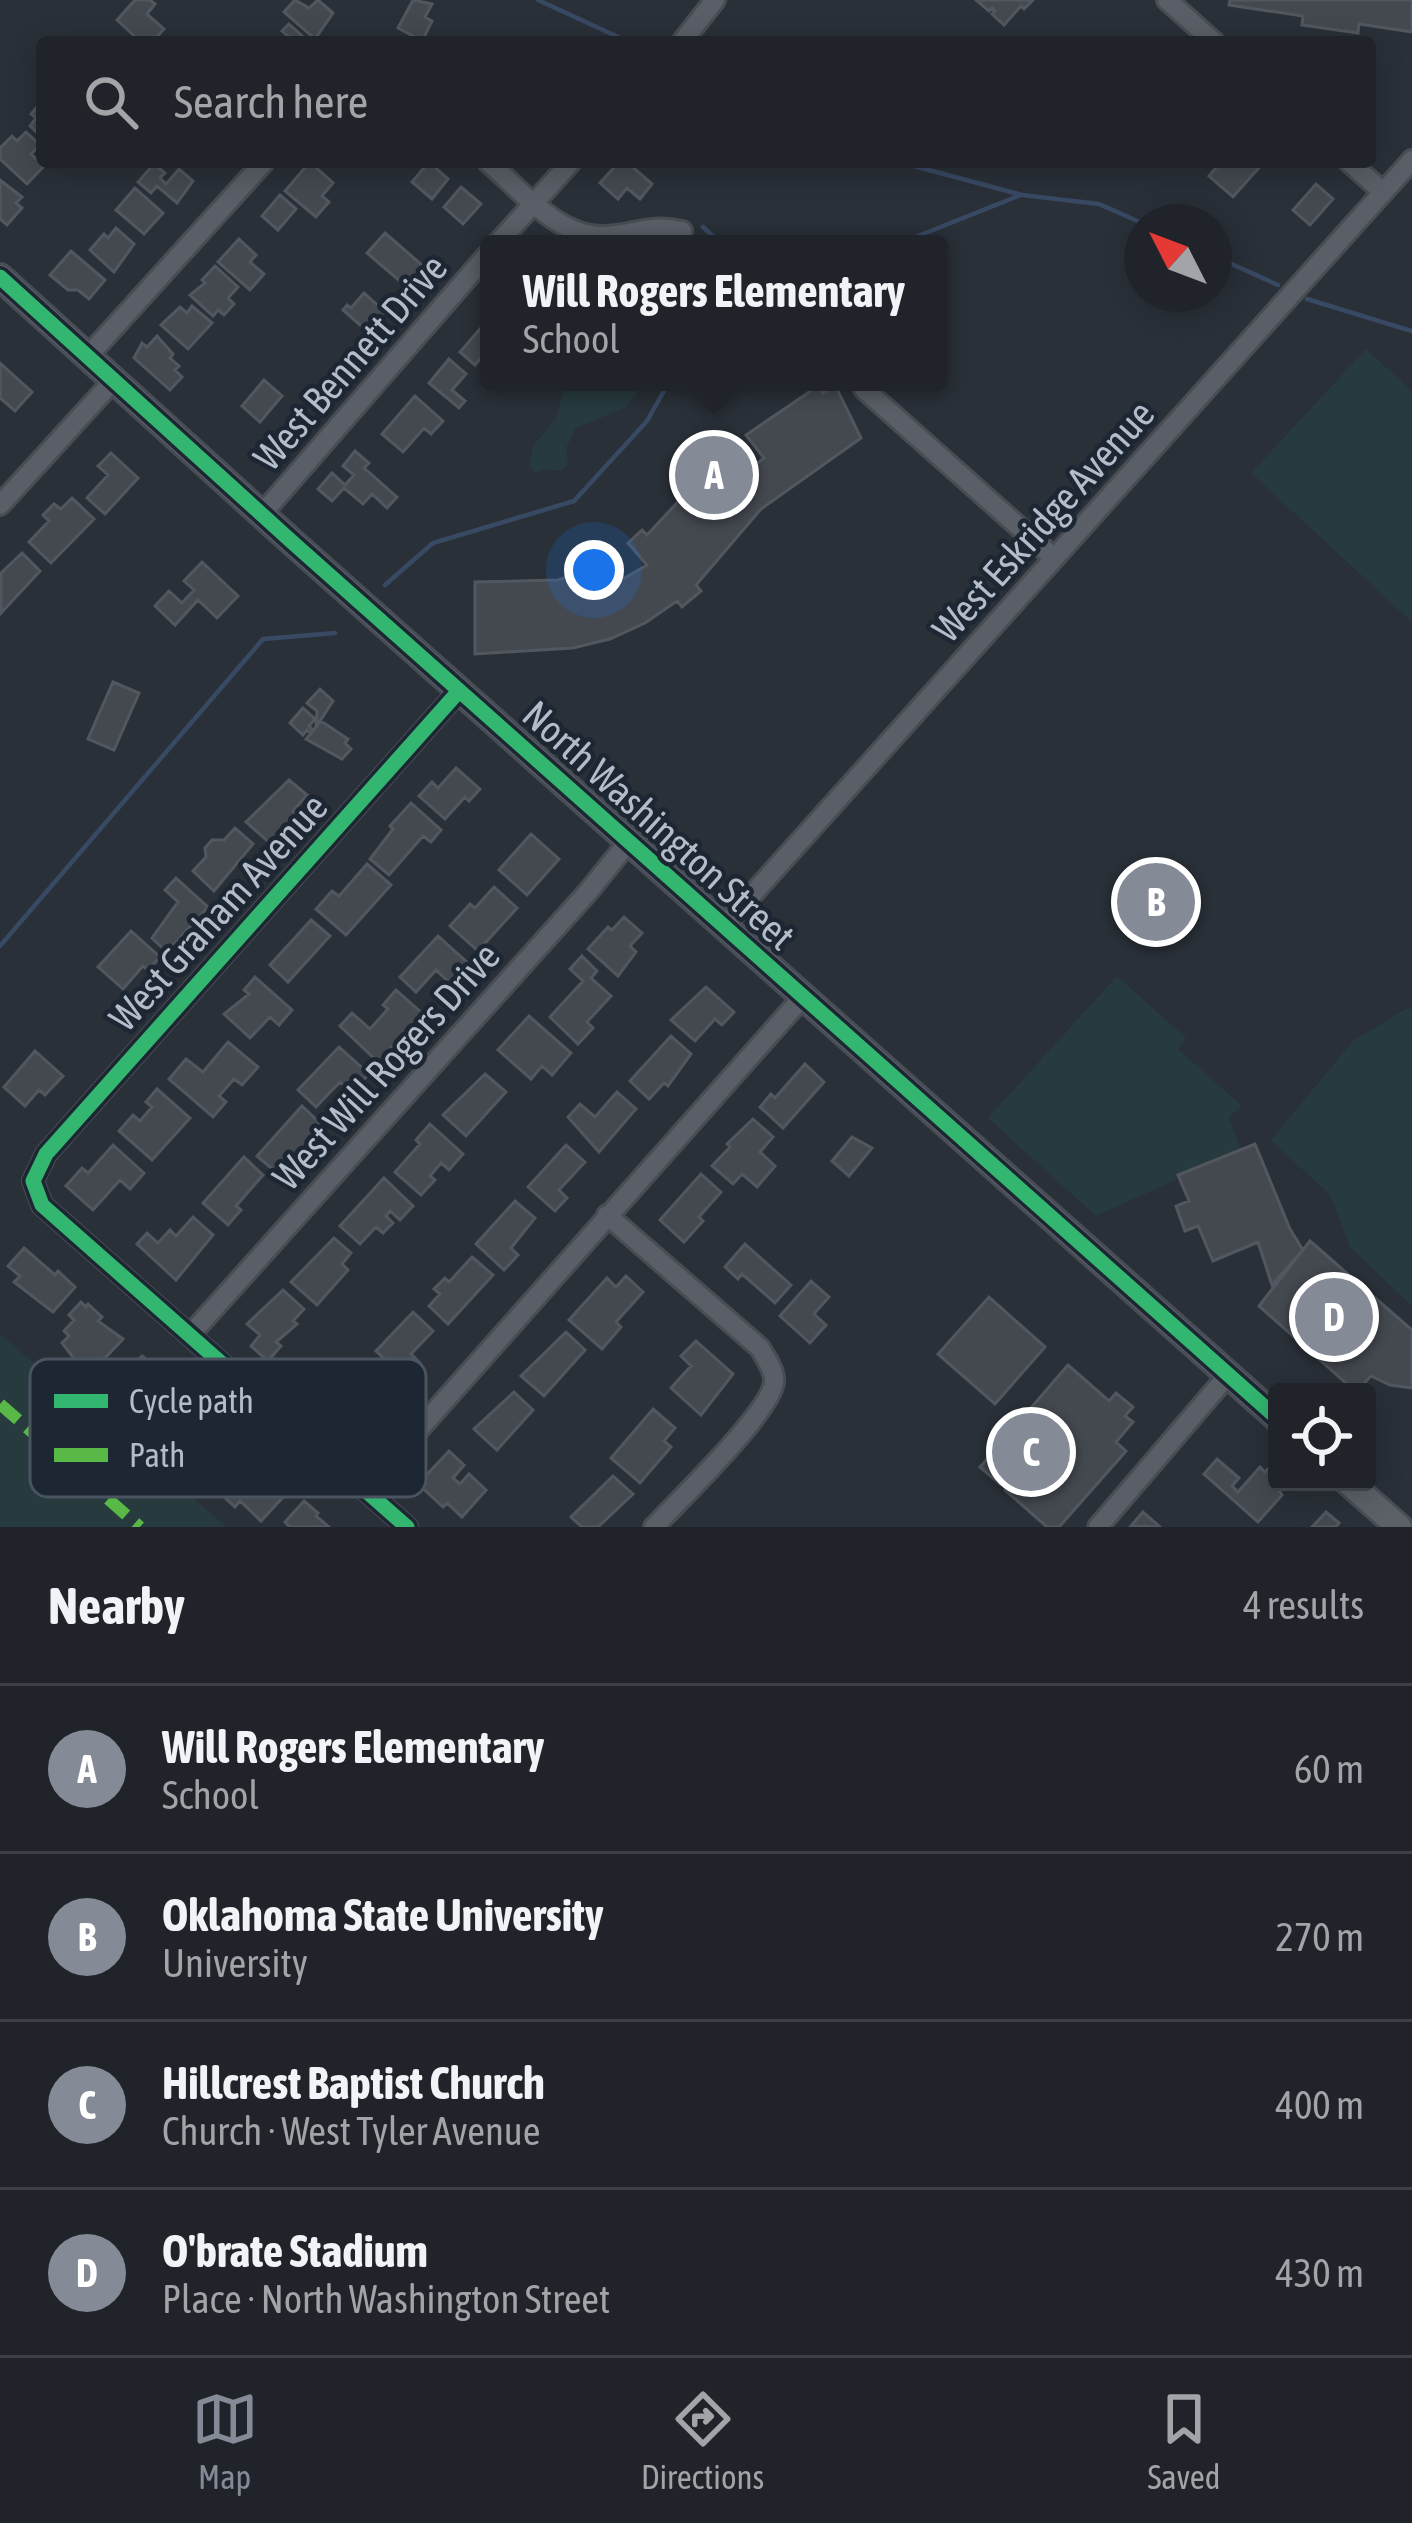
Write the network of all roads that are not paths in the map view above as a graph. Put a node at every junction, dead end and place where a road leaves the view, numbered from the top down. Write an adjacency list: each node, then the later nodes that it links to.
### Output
1 (715, 0): 3 (street)
2 (1167, 0): 4 (street)
3 (687, 36)
4 (1207, 36)
5 (1412, 160): 10 (street, West Eskridge Avenue)
6 (259, 168): 16 (street)
7 (495, 168): 11 (street)
8 (565, 168): 11 (street, West Bennett Drive)
9 (1356, 168): 10 (street)
10 (1383, 192): 21 (street, West Eskridge Avenue)
11 (534, 202): 12 (street); 13 (street, West Bennett Drive)
12 (682, 231)
13 (505, 235)
14 (480, 263): 20 (street, West Bennett Drive)
15 (0, 278): 16 (main road, North Washington Street)
16 (89, 355): 17 (main road, North Washington Street)
17 (115, 379): 19 (street); 20 (main road, North Washington Street)
18 (866, 391): 21 (street)
19 (0, 505)
20 (262, 514): 22 (main road, North Washington Street)
21 (1054, 558): 24 (street, West Eskridge Avenue)
22 (459, 691): 23 (main road, North Washington Street); 27 (street, West Graham Avenue)
23 (631, 840): 24 (main road, North Washington Street); 27 (street, West Will Rogers Drive)
24 (723, 927): 25 (main road, North Washington Street)
25 (802, 998): 26 (street); 29 (main road, North Washington Street)
26 (607, 1215): 31 (street); 35 (street)
27 (190, 1334): 28 (street)
28 (218, 1359)
29 (1228, 1375): 30 (main road, North Washington Street); 36 (street)
30 (1268, 1410)
31 (426, 1421)
32 (1358, 1491): 37 (main road)
33 (375, 1497): 34 (street)
34 (407, 1527)
35 (654, 1527)
36 (1098, 1527)
37 (1399, 1527)

